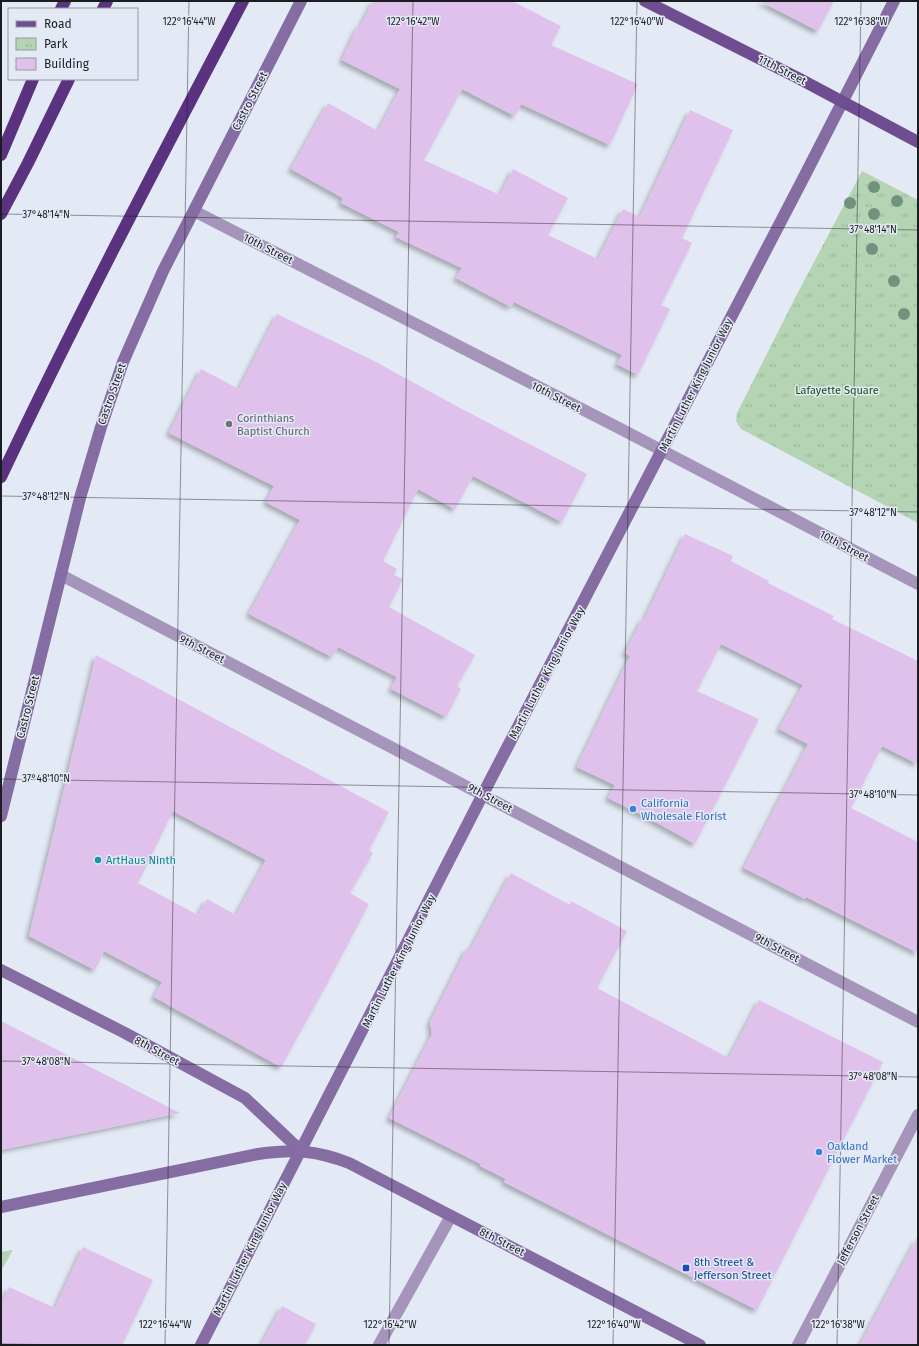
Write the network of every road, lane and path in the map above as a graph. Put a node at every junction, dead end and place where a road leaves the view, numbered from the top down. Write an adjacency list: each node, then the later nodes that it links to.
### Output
1 (243, 1): 13 (highway)
2 (301, 1): 10 (street, Castro Street)
3 (645, 1): 7 (main road, 11th Street)
4 (894, 1): 7 (street, Martin Luther King Junior Way)
5 (32, 80): 9 (highway)
6 (69, 80): 11 (highway)
7 (842, 102): 8 (main road, 11th Street); 12 (street, Martin Luther King Junior Way)
8 (918, 142)
9 (1, 155)
10 (194, 211): 12 (street, 10th Street); 14 (street, Castro Street)
11 (1, 214)
12 (662, 451): 15 (street, 10th Street); 16 (street, Martin Luther King Junior Way)
13 (1, 477)
14 (61, 575): 16 (street, 9th Street); 17 (street, Castro Street)
15 (918, 584)
16 (483, 794): 19 (street, 9th Street); 21 (street, Martin Luther King Junior Way)
17 (1, 816)
18 (1, 970): 21 (street, 8th Street)
19 (918, 1022)
20 (918, 1115): 27 (street, Jefferson Street)
21 (300, 1150): 22 (street, 8th Street); 23 (street, 8th Street); 24 (street, Martin Luther King Junior Way)
22 (1, 1207)
23 (451, 1216): 25 (street); 26 (street, 8th Street)
24 (201, 1345)
25 (379, 1345)
26 (700, 1345)
27 (798, 1345)

